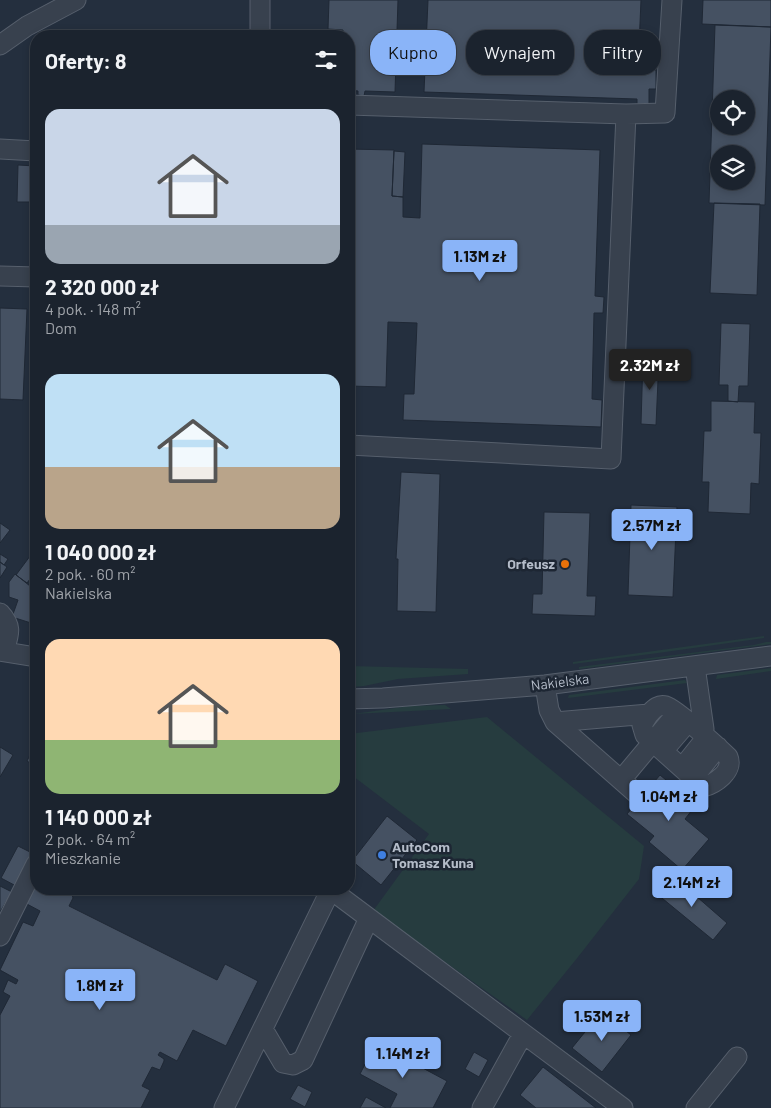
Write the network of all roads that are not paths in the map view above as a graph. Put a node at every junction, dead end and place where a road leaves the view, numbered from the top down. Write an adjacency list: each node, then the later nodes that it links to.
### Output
1 (76, 0): 5 (street)
2 (260, 0): 4 (street)
3 (672, 0): 7 (street)
4 (260, 30)
5 (0, 45)
6 (355, 105): 7 (street)
7 (626, 114): 12 (street)
8 (0, 149): 9 (street)
9 (30, 151)
10 (0, 276): 11 (street)
11 (30, 277)
12 (355, 445)
13 (0, 612): 14 (street)
14 (2, 651): 15 (street)
15 (30, 656)
16 (771, 656): 17 (street, Nakielska)
17 (695, 666): 18 (street, Nakielska); 22 (street)
18 (545, 685): 19 (street, Nakielska); 21 (street)
19 (355, 699)
20 (649, 714): 21 (street); 22 (street); 23 (street)
21 (555, 722): 25 (street)
22 (698, 731): 23 (street); 24 (street); 24 (street)
23 (658, 746): 24 (street); 25 (street)
24 (687, 773)
25 (621, 780): 26 (street)
26 (637, 794)
27 (30, 876): 31 (street)
28 (327, 895): 32 (street)
29 (338, 895): 30 (street)
30 (369, 918): 32 (street); 33 (street)
31 (0, 936)
32 (263, 1029): 35 (street)
33 (523, 1034): 36 (street); 37 (street)
34 (737, 1057): 38 (street)
35 (224, 1108)
36 (482, 1108)
37 (623, 1108)
38 (696, 1108)

